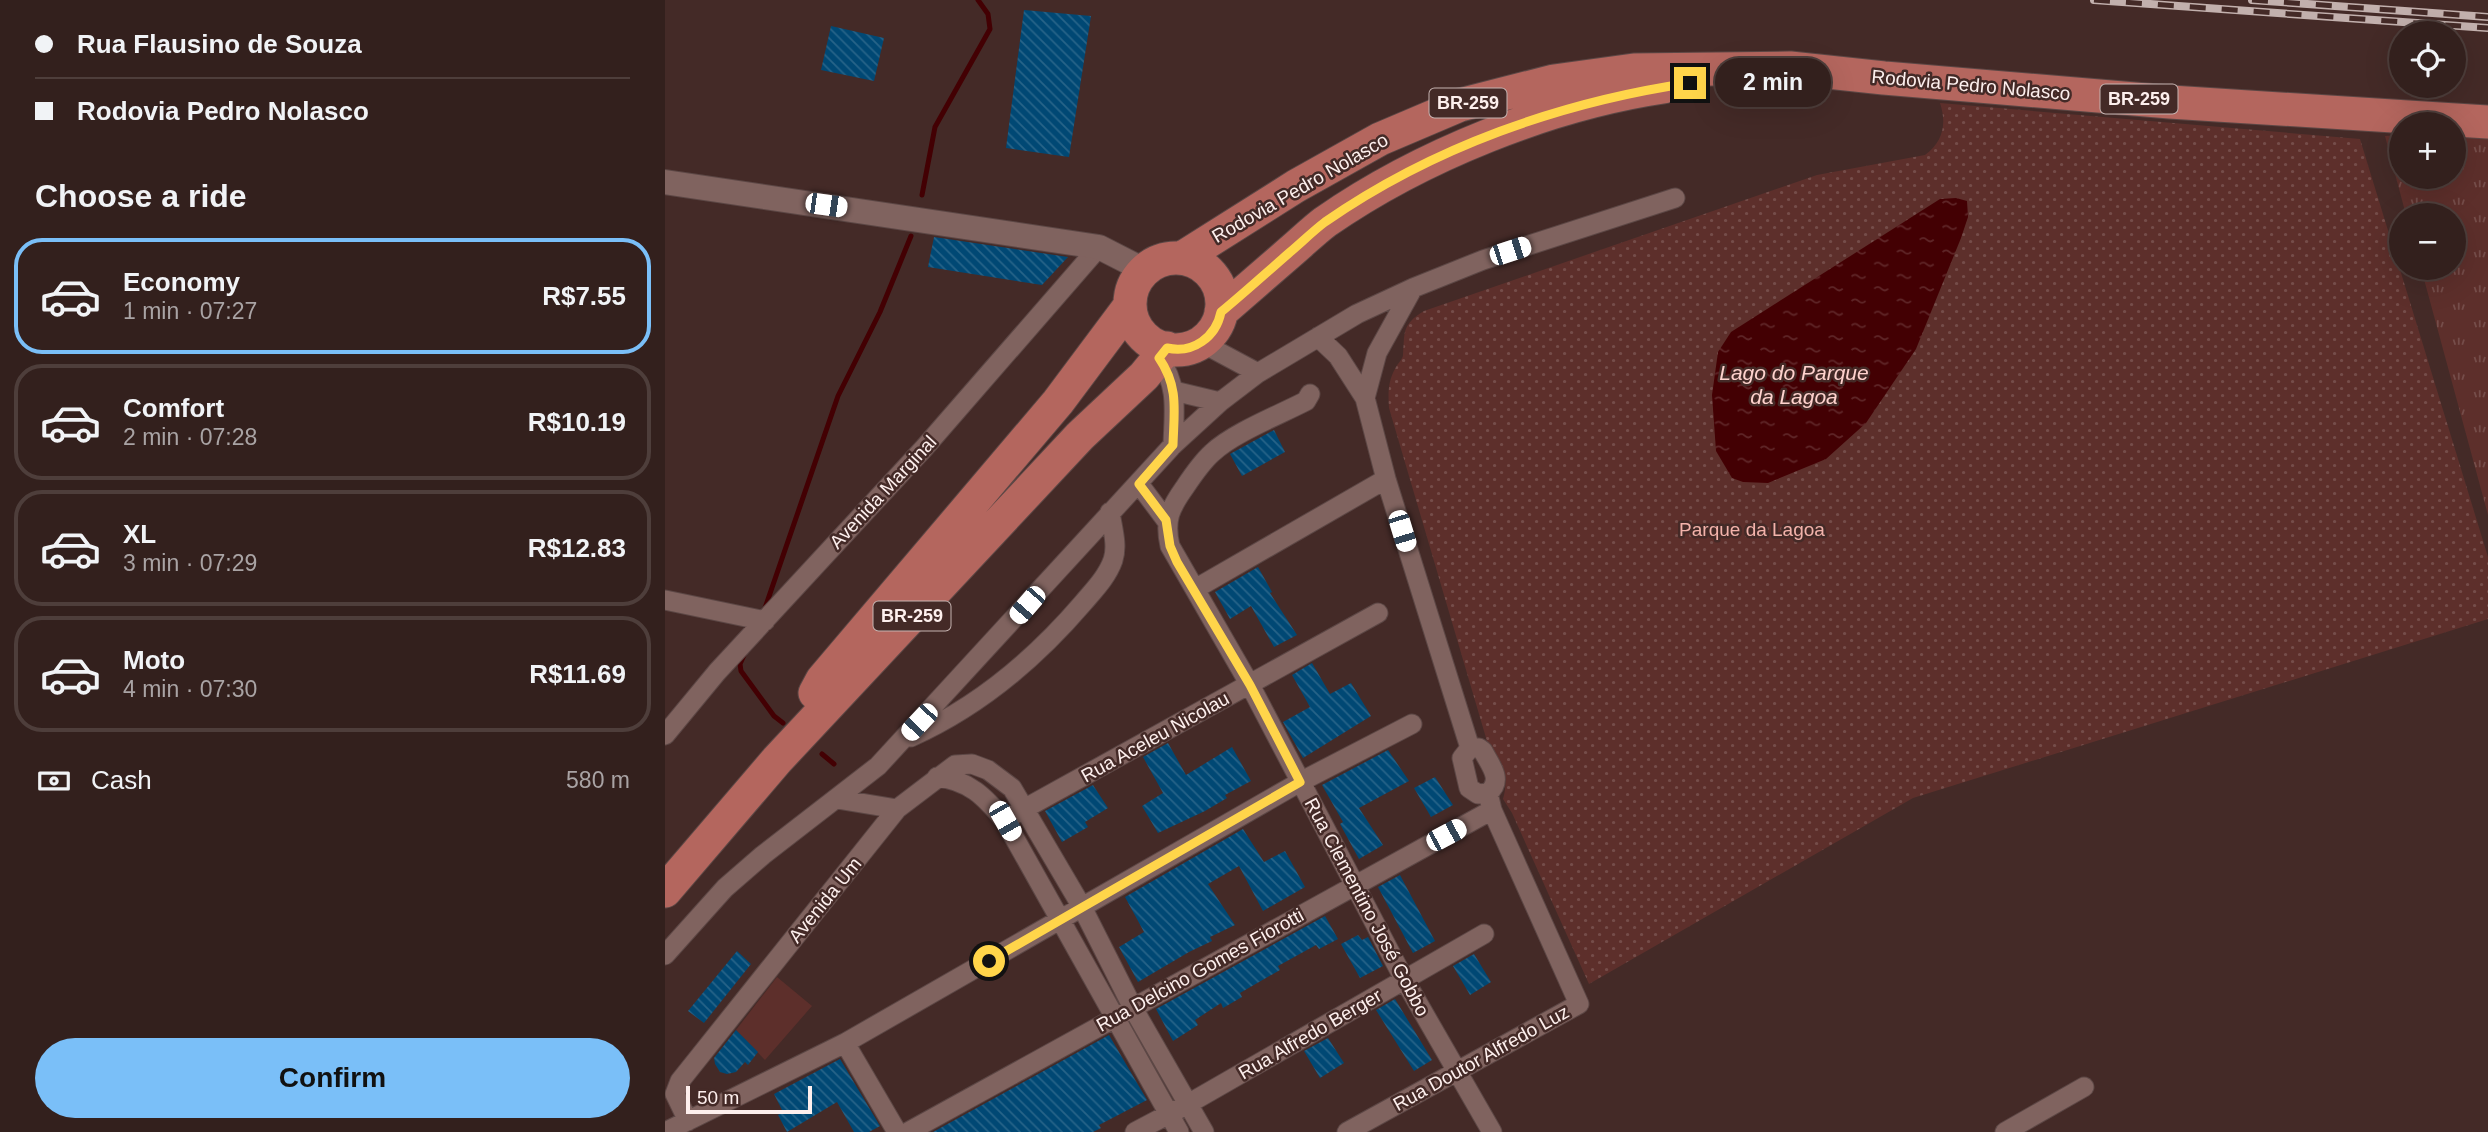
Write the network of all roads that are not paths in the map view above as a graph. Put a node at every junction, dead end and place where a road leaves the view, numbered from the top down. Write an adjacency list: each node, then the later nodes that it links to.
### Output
1 (1790, 68): 2 (highway, Rodovia Pedro Nolasco / BR-259); 6 (highway, Rodovia Pedro Nolasco / BR-259); 10 (highway, Rodovia Pedro Nolasco / BR-259)
2 (2488, 122)
3 (665, 182): 5 (street)
4 (1675, 198): 8 (street)
5 (1099, 247): 7 (street); 27 (street, Avenida Marginal)
6 (1182, 258): 7 (highway); 10 (highway)
7 (1144, 270): 9 (highway)
8 (1413, 288): 11 (street); 17 (street)
9 (1129, 307): 13 (highway); 33 (highway, BR-259)
10 (1221, 312): 12 (highway)
11 (1318, 337): 14 (street); 17 (street)
12 (1202, 343): 13 (highway); 14 (street)
13 (1163, 353): 15 (street); 33 (highway, BR-259)
14 (1258, 373): 18 (street)
15 (1174, 391): 18 (street); 19 (street)
16 (1310, 394): 23 (street)
17 (1364, 398): 20 (street)
18 (1220, 402): 19 (street)
19 (1173, 445): 21 (street)
20 (1386, 479): 24 (street); 37 (street)
21 (1139, 484): 22 (street); 23 (street)
22 (1110, 512): 32 (street); 32 (street)
23 (1166, 520): 24 (street, Rua Clementino José Gobbo)
24 (1195, 589): 28 (street, Rua Clementino José Gobbo)
25 (665, 600): 27 (street)
26 (1378, 613): 28 (street, Rua Aceleu Nicolau)
27 (765, 621): 29 (street, Avenida Marginal)
28 (1250, 685): 35 (street, Rua Clementino José Gobbo); 38 (street, Rua Aceleu Nicolau)
29 (674, 712): 31 (street, Avenida Marginal)
30 (1412, 724): 35 (street)
31 (665, 735)
32 (901, 742): 36 (street)
33 (777, 760): 42 (highway, BR-259)
34 (937, 777): 38 (street, Avenida Um); 39 (street, Avenida Um); 40 (street)
35 (1300, 782): 41 (street, Rua Clementino José Gobbo); 43 (street)
36 (837, 799): 39 (street); 46 (street)
37 (1490, 801): 41 (street, Rua Delcino Gomes Fiorotti); 50 (street, Rua Doutor Alfredo Luz)
38 (1024, 808): 40 (street, Rua Aceleu Nicolau); 43 (street)
39 (897, 809): 54 (street, Avenida Um)
40 (1005, 821): 44 (street)
41 (1354, 885): 47 (street, Rua Clementino José Gobbo); 48 (street, Rua Delcino Gomes Fiorotti)
42 (665, 891)
43 (1082, 907): 44 (street); 48 (street)
44 (1061, 919): 48 (street); 49 (street)
45 (1484, 934): 47 (street, Rua Alfredo Berger)
46 (665, 955)
47 (1404, 979): 50 (street, Rua Clementino José Gobbo); 52 (street, Rua Alfredo Berger)
48 (1124, 1012): 52 (street); 53 (street); 57 (street, Rua Delcino Gomes Fiorotti)
49 (845, 1042): 54 (street); 56 (street)
50 (1457, 1071): 61 (street, Rua Doutor Alfredo Luz); 62 (street, Rua Clementino José Gobbo)
51 (2084, 1087): 63 (street)
52 (1188, 1104): 53 (street, Rua Alfredo Berger); 60 (street)
53 (1169, 1114): 58 (street, Rua Alfredo Berger); 59 (street)
54 (688, 1121): 55 (street)
55 (666, 1132)
56 (897, 1132)
57 (908, 1132)
58 (1135, 1132)
59 (1179, 1132)
60 (1204, 1132)
61 (1347, 1132)
62 (1492, 1132)
63 (2005, 1132)

